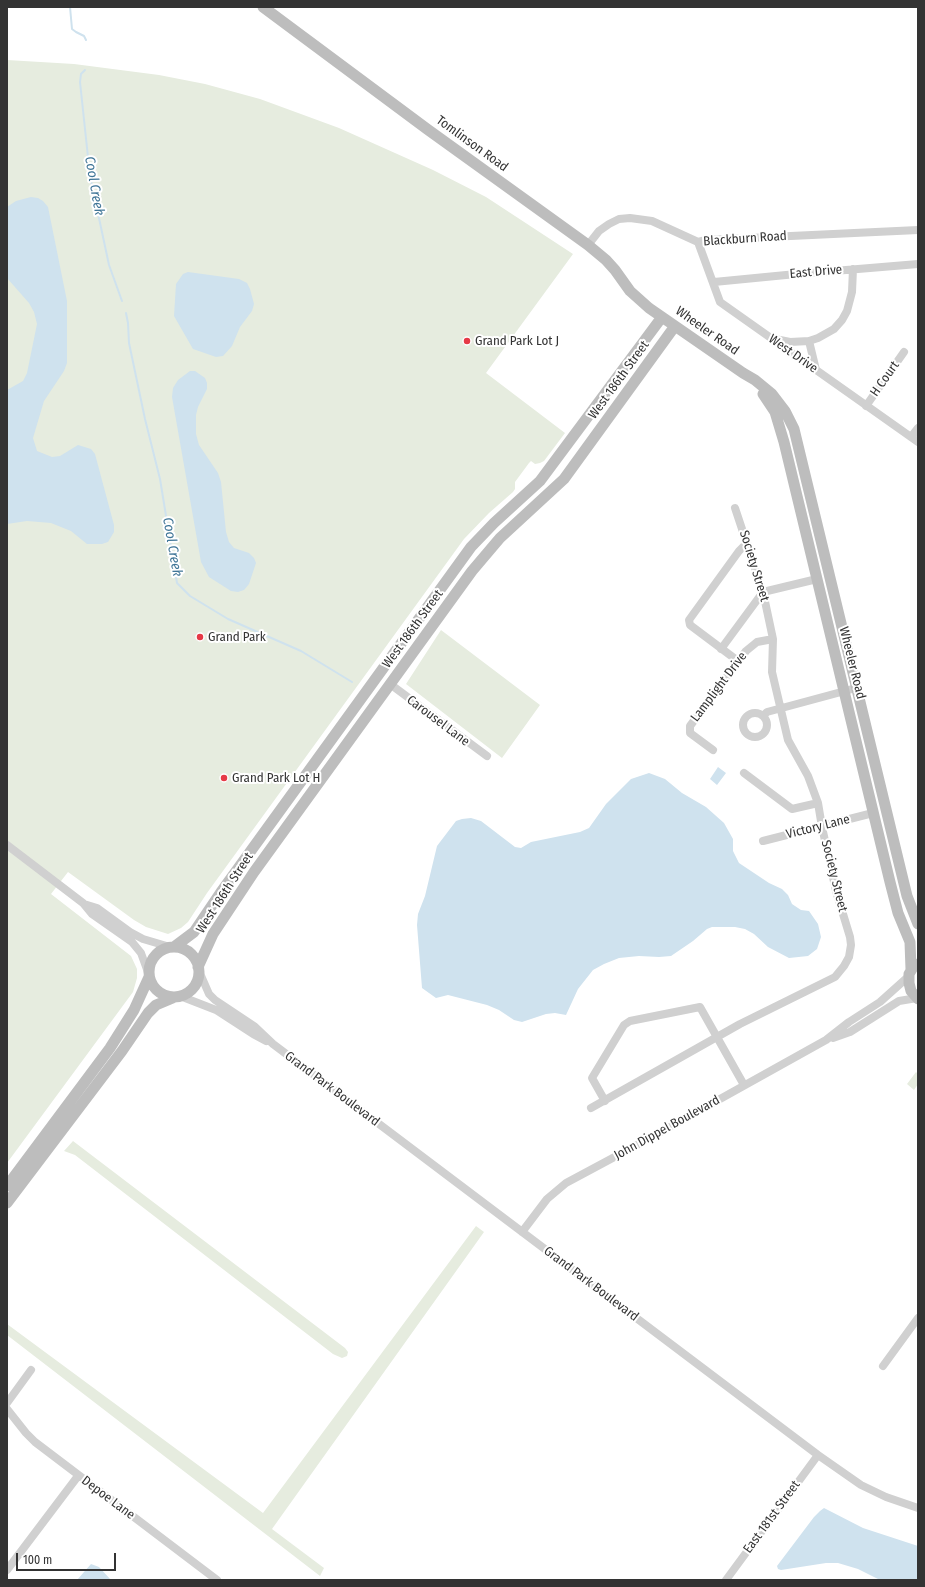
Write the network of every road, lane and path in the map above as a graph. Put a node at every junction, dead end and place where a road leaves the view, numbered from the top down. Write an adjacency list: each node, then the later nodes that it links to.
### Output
1 (263, 7): 4 (street, Tomlinson Road)
2 (918, 230): 3 (street, Blackburn Road)
3 (698, 242): 4 (street, Blackburn Road); 7 (street, West Drive)
4 (588, 245): 8 (street, Tomlinson Road)
5 (918, 264): 6 (street, East Drive)
6 (853, 269): 7 (street, East Drive); 11 (street)
7 (714, 282): 10 (street, West Drive)
8 (659, 315): 9 (street, Wheeler Road); 22 (street, West 186th Street)
9 (675, 326): 14 (street, Wheeler Road); 23 (street, West 186th Street)
10 (770, 338): 11 (street); 13 (street, West Drive)
11 (809, 341): 13 (street)
12 (904, 352): 15 (street, H Court)
13 (816, 370): 15 (street, West Drive)
14 (743, 373): 20 (street, Wheeler Road); 28 (street, Wheeler Road)
15 (866, 406): 17 (street, West Drive)
16 (918, 428): 17 (street)
17 (915, 440)
18 (735, 508): 19 (street, Society Street)
19 (747, 543): 21 (street, Society Street); 25 (street)
20 (817, 579): 21 (street); 29 (street, Wheeler Road)
21 (763, 592): 24 (street, Society Street); 25 (street)
22 (423, 613): 23 (street); 42 (street, West 186th Street)
23 (436, 621): 27 (street, West 186th Street)
24 (773, 639): 26 (street, Lamplight Drive); 30 (street, Society Street)
25 (721, 649): 26 (street)
26 (738, 661): 32 (street, Lamplight Drive)
27 (390, 684): 33 (street, Carousel Lane); 43 (street, West 186th Street)
28 (856, 688): 29 (street); 41 (street, Wheeler Road)
29 (844, 691): 30 (street); 36 (street, Wheeler Road)
30 (781, 709): 31 (street); 35 (street, Society Street)
31 (763, 716)
32 (713, 750)
33 (486, 756)
34 (744, 773): 35 (street)
35 (818, 803): 37 (street, Society Street)
36 (873, 814): 37 (street, Victory Lane); 44 (street, Wheeler Road)
37 (822, 827): 38 (street, Victory Lane); 48 (street, Society Street)
38 (763, 841)
39 (7, 845): 40 (street)
40 (83, 903): 42 (street); 45 (street)
41 (918, 924)
42 (172, 947): 43 (street); 45 (street)
43 (198, 969): 46 (street); 50 (street, Grand Park Boulevard)
44 (913, 969): 47 (street, Wheeler Road); 49 (street, John Dippel Boulevard)
45 (149, 976): 46 (street); 54 (street)
46 (178, 996): 50 (street, Grand Park Boulevard); 55 (street)
47 (917, 998): 49 (street, John Dippel Boulevard)
48 (717, 1037): 51 (street); 52 (street, Society Street); 52 (street)
49 (826, 1040): 51 (street, John Dippel Boulevard)
50 (273, 1044): 56 (street, Grand Park Boulevard)
51 (744, 1085): 56 (street, John Dippel Boulevard)
52 (604, 1101): 53 (street, Society Street)
53 (591, 1108)
54 (7, 1186)
55 (7, 1203)
56 (522, 1232): 62 (street, Grand Park Boulevard)
57 (918, 1318): 58 (street)
58 (883, 1366)
59 (31, 1370): 60 (street)
60 (7, 1403)
61 (7, 1409): 63 (street, Depoe Lane)
62 (818, 1455): 64 (street, Grand Park Boulevard); 67 (street, East 181st Street)
63 (78, 1476): 65 (street); 66 (street, Depoe Lane)
64 (918, 1508)
65 (7, 1570)
66 (217, 1580)
67 (726, 1580)

